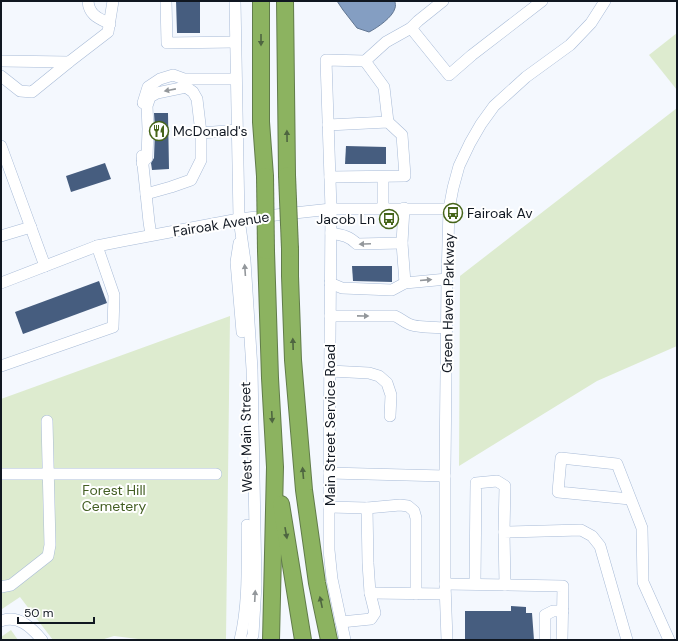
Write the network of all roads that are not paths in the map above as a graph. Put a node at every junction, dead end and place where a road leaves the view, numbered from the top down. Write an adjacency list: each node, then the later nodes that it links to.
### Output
1 (88, 1): 10 (street)
2 (113, 1): 10 (street)
3 (166, 1): 12 (street)
4 (235, 1): 12 (street, West Main Street)
5 (261, 1): 50 (highway, one-way to 50, bridge)
6 (285, 1): 74 (highway, one-way to 6, bridge)
7 (443, 1): 11 (street)
8 (542, 1): 11 (street)
9 (605, 1): 30 (street, Green Haven Parkway)
10 (110, 24): 15 (street)
11 (411, 28): 14 (street)
12 (235, 42): 17 (street, West Main Street)
13 (1, 61): 15 (street)
14 (365, 61): 18 (street); 19 (street, Main Street Service Road)
15 (69, 62): 16 (street)
16 (1, 76)
17 (236, 79): 20 (street, West Main Street); 23 (street)
18 (388, 122): 19 (street); 25 (street)
19 (328, 125): 24 (street, Main Street Service Road)
20 (238, 130): 21 (street); 31 (street, West Main Street)
21 (201, 133): 23 (street, one-way to 23); 26 (street)
22 (1, 146): 32 (street)
23 (142, 162): 26 (street)
24 (330, 176): 25 (street); 29 (street, Main Street Service Road)
25 (382, 177): 27 (street)
26 (146, 194): 34 (street)
27 (383, 208): 28 (street, Fairoak Avenue); 29 (street, Fairoak Avenue)
28 (404, 208): 30 (street, Fairoak Avenue); 37 (street)
29 (331, 209): 31 (street, Fairoak Avenue); 33 (street, Main Street Service Road)
30 (449, 209): 40 (street, Green Haven Parkway)
31 (239, 219): 34 (street, Fairoak Avenue); 35 (street, West Main Street)
32 (31, 227): 36 (street); 39 (street)
33 (331, 233): 37 (street, one-way to 33); 42 (street, Main Street Service Road)
34 (151, 235): 38 (street, Fairoak Avenue)
35 (241, 235): 70 (street, West Main Street); 71 (street, West Main Street, one-way to 35)
36 (1, 236)
37 (402, 243): 43 (street)
38 (97, 246): 39 (street, Fairoak Avenue); 46 (street)
39 (45, 266): 41 (street, Fairoak Avenue)
40 (447, 278): 43 (street, one-way to 40); 45 (street, Green Haven Parkway)
41 (1, 283)
42 (330, 283): 43 (street); 44 (street, Main Street Service Road)
43 (405, 283)
44 (330, 316): 45 (street, one-way to 45); 47 (street, Main Street Service Road)
45 (447, 328): 55 (street, Green Haven Parkway)
46 (1, 366)
47 (330, 371): 48 (street); 51 (street, Main Street Service Road)
48 (390, 416)
49 (47, 421): 53 (street)
50 (275, 467): 72 (highway); 73 (highway, one-way to 73)
51 (329, 473): 55 (street); 57 (street, Main Street Service Road)
52 (1, 474): 53 (street)
53 (47, 474): 54 (street); 62 (street)
54 (216, 474)
55 (446, 476): 63 (street, Green Haven Parkway)
56 (630, 499): 56 (street); 80 (street)
57 (329, 507): 58 (street); 68 (street, Main Street Service Road)
58 (367, 508): 64 (street); 65 (street)
59 (504, 532): 60 (street); 61 (street); 79 (street)
60 (475, 584): 61 (street); 63 (street)
61 (505, 585): 66 (street)
62 (1, 587)
63 (445, 589): 65 (street); 76 (street, Green Haven Parkway)
64 (370, 594): 65 (street); 68 (street)
65 (416, 594)
66 (563, 611): 77 (street); 78 (street)
67 (1, 621): 69 (street)
68 (342, 622): 75 (street, Main Street Service Road)
69 (42, 640)
70 (240, 640)
71 (251, 640)
72 (270, 640)
73 (303, 640)
74 (329, 640)
75 (345, 640)
76 (447, 640)
77 (545, 640)
78 (562, 640)
79 (627, 640)
80 (669, 640)

